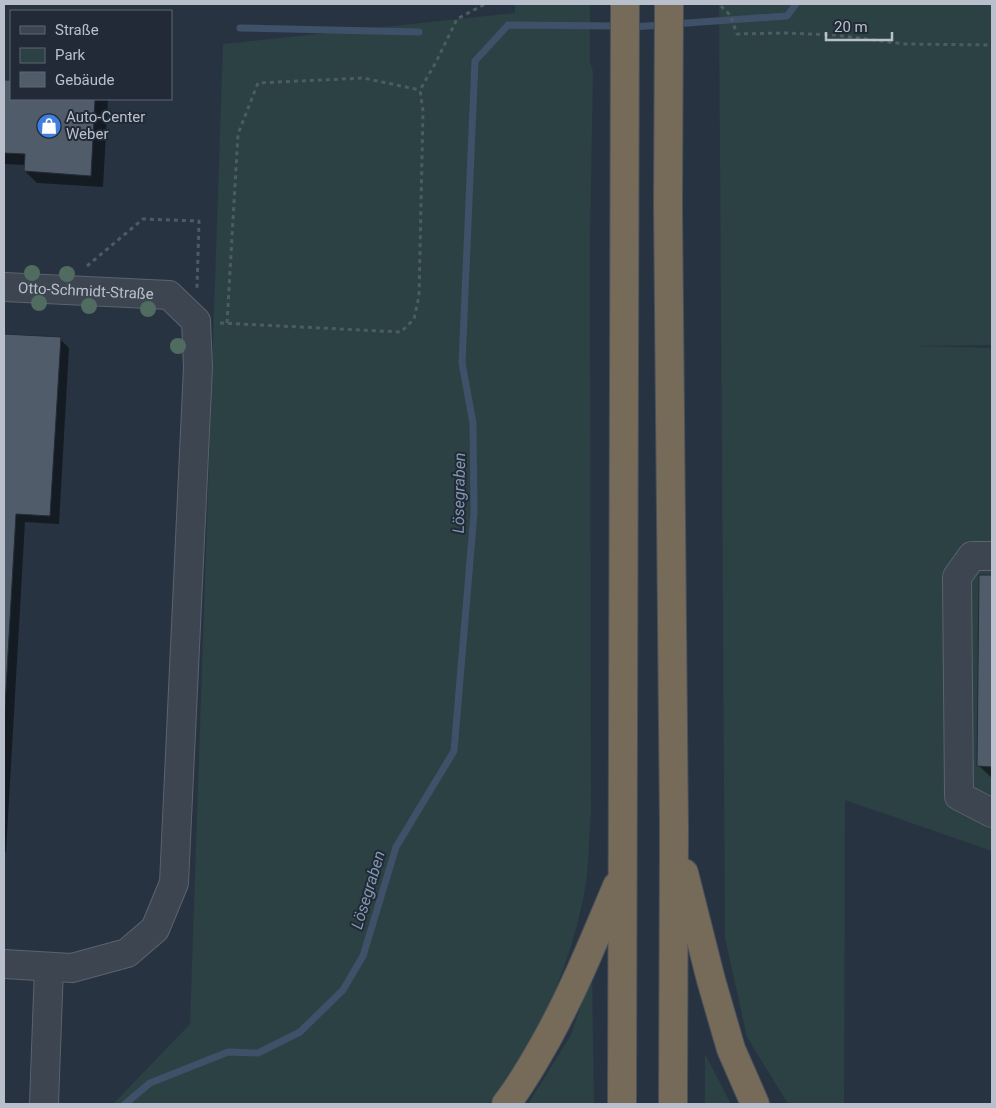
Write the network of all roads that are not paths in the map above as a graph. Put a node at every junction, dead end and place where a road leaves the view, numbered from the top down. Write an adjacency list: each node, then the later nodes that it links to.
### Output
1 (625, 4): 7 (highway)
2 (669, 4): 6 (highway)
3 (4, 286): 9 (street, Otto-Schmidt-Straße)
4 (992, 556): 5 (street)
5 (992, 814)
6 (674, 830): 13 (highway); 14 (highway)
7 (622, 873): 11 (highway); 12 (highway)
8 (4, 964): 9 (street)
9 (50, 967): 10 (street)
10 (44, 1104)
11 (506, 1104)
12 (622, 1104)
13 (673, 1104)
14 (755, 1104)

